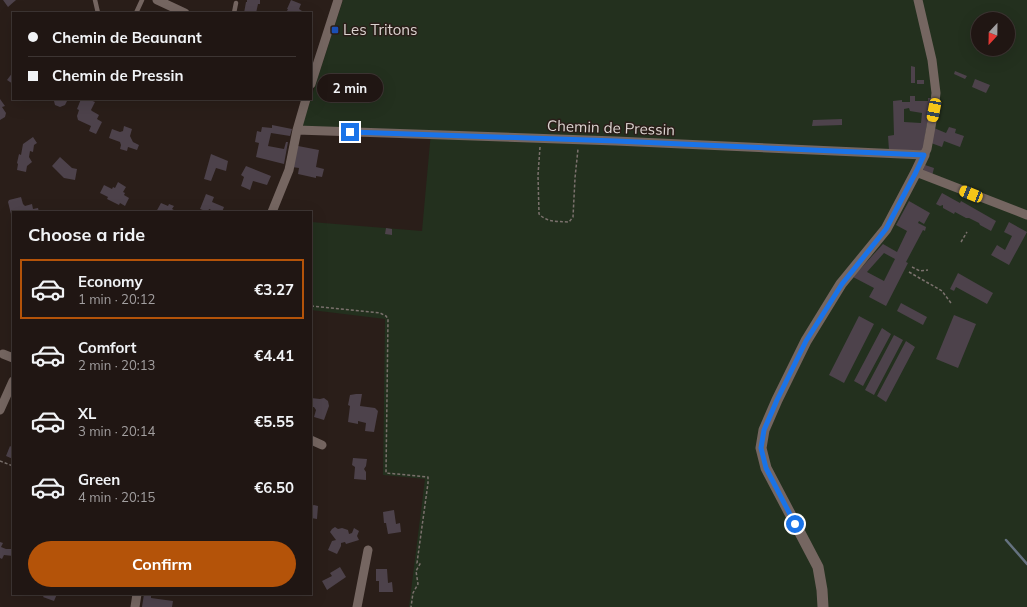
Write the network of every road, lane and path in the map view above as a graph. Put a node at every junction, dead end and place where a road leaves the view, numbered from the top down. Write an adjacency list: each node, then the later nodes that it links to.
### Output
1 (95, 0): 7 (lane)
2 (142, 0): 8 (lane)
3 (157, 0): 9 (street)
4 (338, 0): 11 (street)
5 (918, 0): 16 (street)
6 (236, 3): 10 (lane)
7 (98, 12)
8 (136, 12)
9 (182, 12)
10 (234, 12)
11 (312, 73)
12 (306, 100): 13 (street)
13 (297, 130): 14 (street, Chemin de Pressin); 18 (street)
14 (540, 139): 15 (street, Chemin de Pressin); 15 (path)
15 (580, 140): 16 (street, Chemin de Pressin)
16 (924, 155): 17 (street)
17 (916, 172): 19 (street); 40 (street)
18 (272, 211)
19 (1027, 215)
20 (967, 232): 21 (path)
21 (962, 242)
22 (912, 267): 23 (path)
23 (928, 270)
24 (909, 272): 25 (path)
25 (951, 303)
26 (312, 306): 39 (path)
27 (3, 354): 28 (street)
28 (12, 358)
29 (12, 383): 30 (street)
30 (0, 410)
31 (312, 440): 32 (street)
32 (322, 445)
33 (0, 461): 34 (path)
34 (12, 466)
35 (368, 550): 38 (street)
36 (137, 595): 37 (street)
37 (135, 607)
38 (357, 607)
39 (411, 607)
40 (823, 607)

